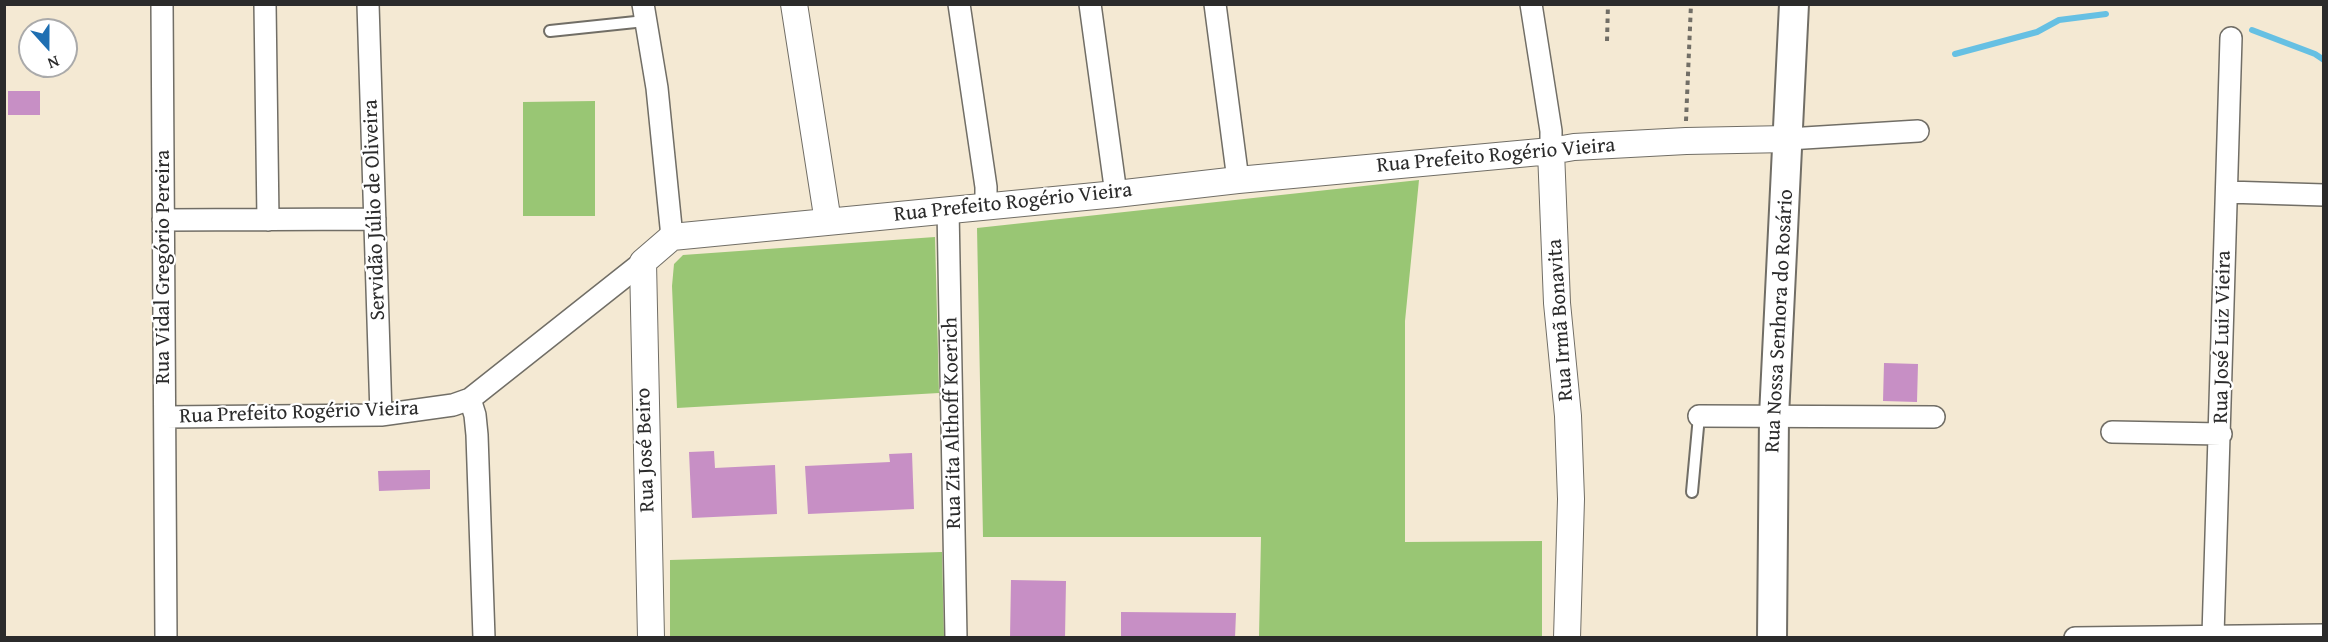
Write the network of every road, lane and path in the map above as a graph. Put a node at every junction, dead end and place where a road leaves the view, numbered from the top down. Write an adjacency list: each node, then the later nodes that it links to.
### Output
1 (162, 4): 28 (street, Rua Vidal Gregório Pereira)
2 (265, 4): 26 (street)
3 (368, 4): 27 (street, Servidão Júlio de Oliveira)
4 (794, 4): 29 (street)
5 (959, 4): 24 (street)
6 (1090, 4): 22 (street)
7 (1215, 4): 20 (street)
8 (1531, 4): 19 (street, Rua Irmã Bonavita)
9 (1608, 4): 15 (path)
10 (1691, 4): 18 (path)
11 (1794, 4): 17 (main road, Rua Nossa Senhora do Rosário)
12 (644, 13): 13 (lane); 30 (street)
13 (550, 31)
14 (2231, 38): 21 (street, Rua José Luiz Vieira)
15 (1607, 41)
16 (1918, 131): 17 (street, Rua Prefeito Rogério Vieira)
17 (1788, 139): 18 (street, Rua Prefeito Rogério Vieira); 35 (main road, Rua Nossa Senhora do Rosário)
18 (1686, 141): 19 (street, Rua Prefeito Rogério Vieira)
19 (1551, 151): 20 (street, Rua Prefeito Rogério Vieira); 47 (street, Rua Irmã Bonavita)
20 (1238, 180): 22 (street, Rua Prefeito Rogério Vieira)
21 (2227, 192): 23 (street); 39 (street, Rua José Luiz Vieira)
22 (1116, 194): 24 (street, Rua Prefeito Rogério Vieira)
23 (2324, 195)
24 (986, 207): 25 (street, Rua Prefeito Rogério Vieira)
25 (948, 209): 29 (street, Rua Prefeito Rogério Vieira); 46 (street, Rua Zita Althoff Koerich)
26 (268, 219): 27 (street); 28 (street)
27 (375, 219): 33 (street, Servidão Júlio de Oliveira)
28 (163, 220): 36 (street, Rua Vidal Gregório Pereira)
29 (828, 222): 30 (street, Rua Prefeito Rogério Vieira)
30 (672, 237): 31 (street, Rua Prefeito Rogério Vieira)
31 (643, 262): 32 (street, Rua Prefeito Rogério Vieira); 45 (street, Rua José Beiro)
32 (470, 399): 33 (street, Rua Prefeito Rogério Vieira); 44 (street)
33 (381, 415): 36 (street, Rua Prefeito Rogério Vieira)
34 (1699, 416): 35 (street); 40 (lane)
35 (1774, 416): 37 (street); 48 (main road, Rua Nossa Senhora do Rosário)
36 (165, 417): 43 (street, Rua Vidal Gregório Pereira)
37 (1934, 417)
38 (2112, 432): 39 (street)
39 (2221, 434): 41 (street, Rua José Luiz Vieira)
40 (1692, 492)
41 (2213, 635): 42 (street); 49 (street)
42 (2324, 635)
43 (166, 638)
44 (484, 638)
45 (651, 638)
46 (956, 638)
47 (1567, 638)
48 (1772, 638)
49 (2075, 638)

